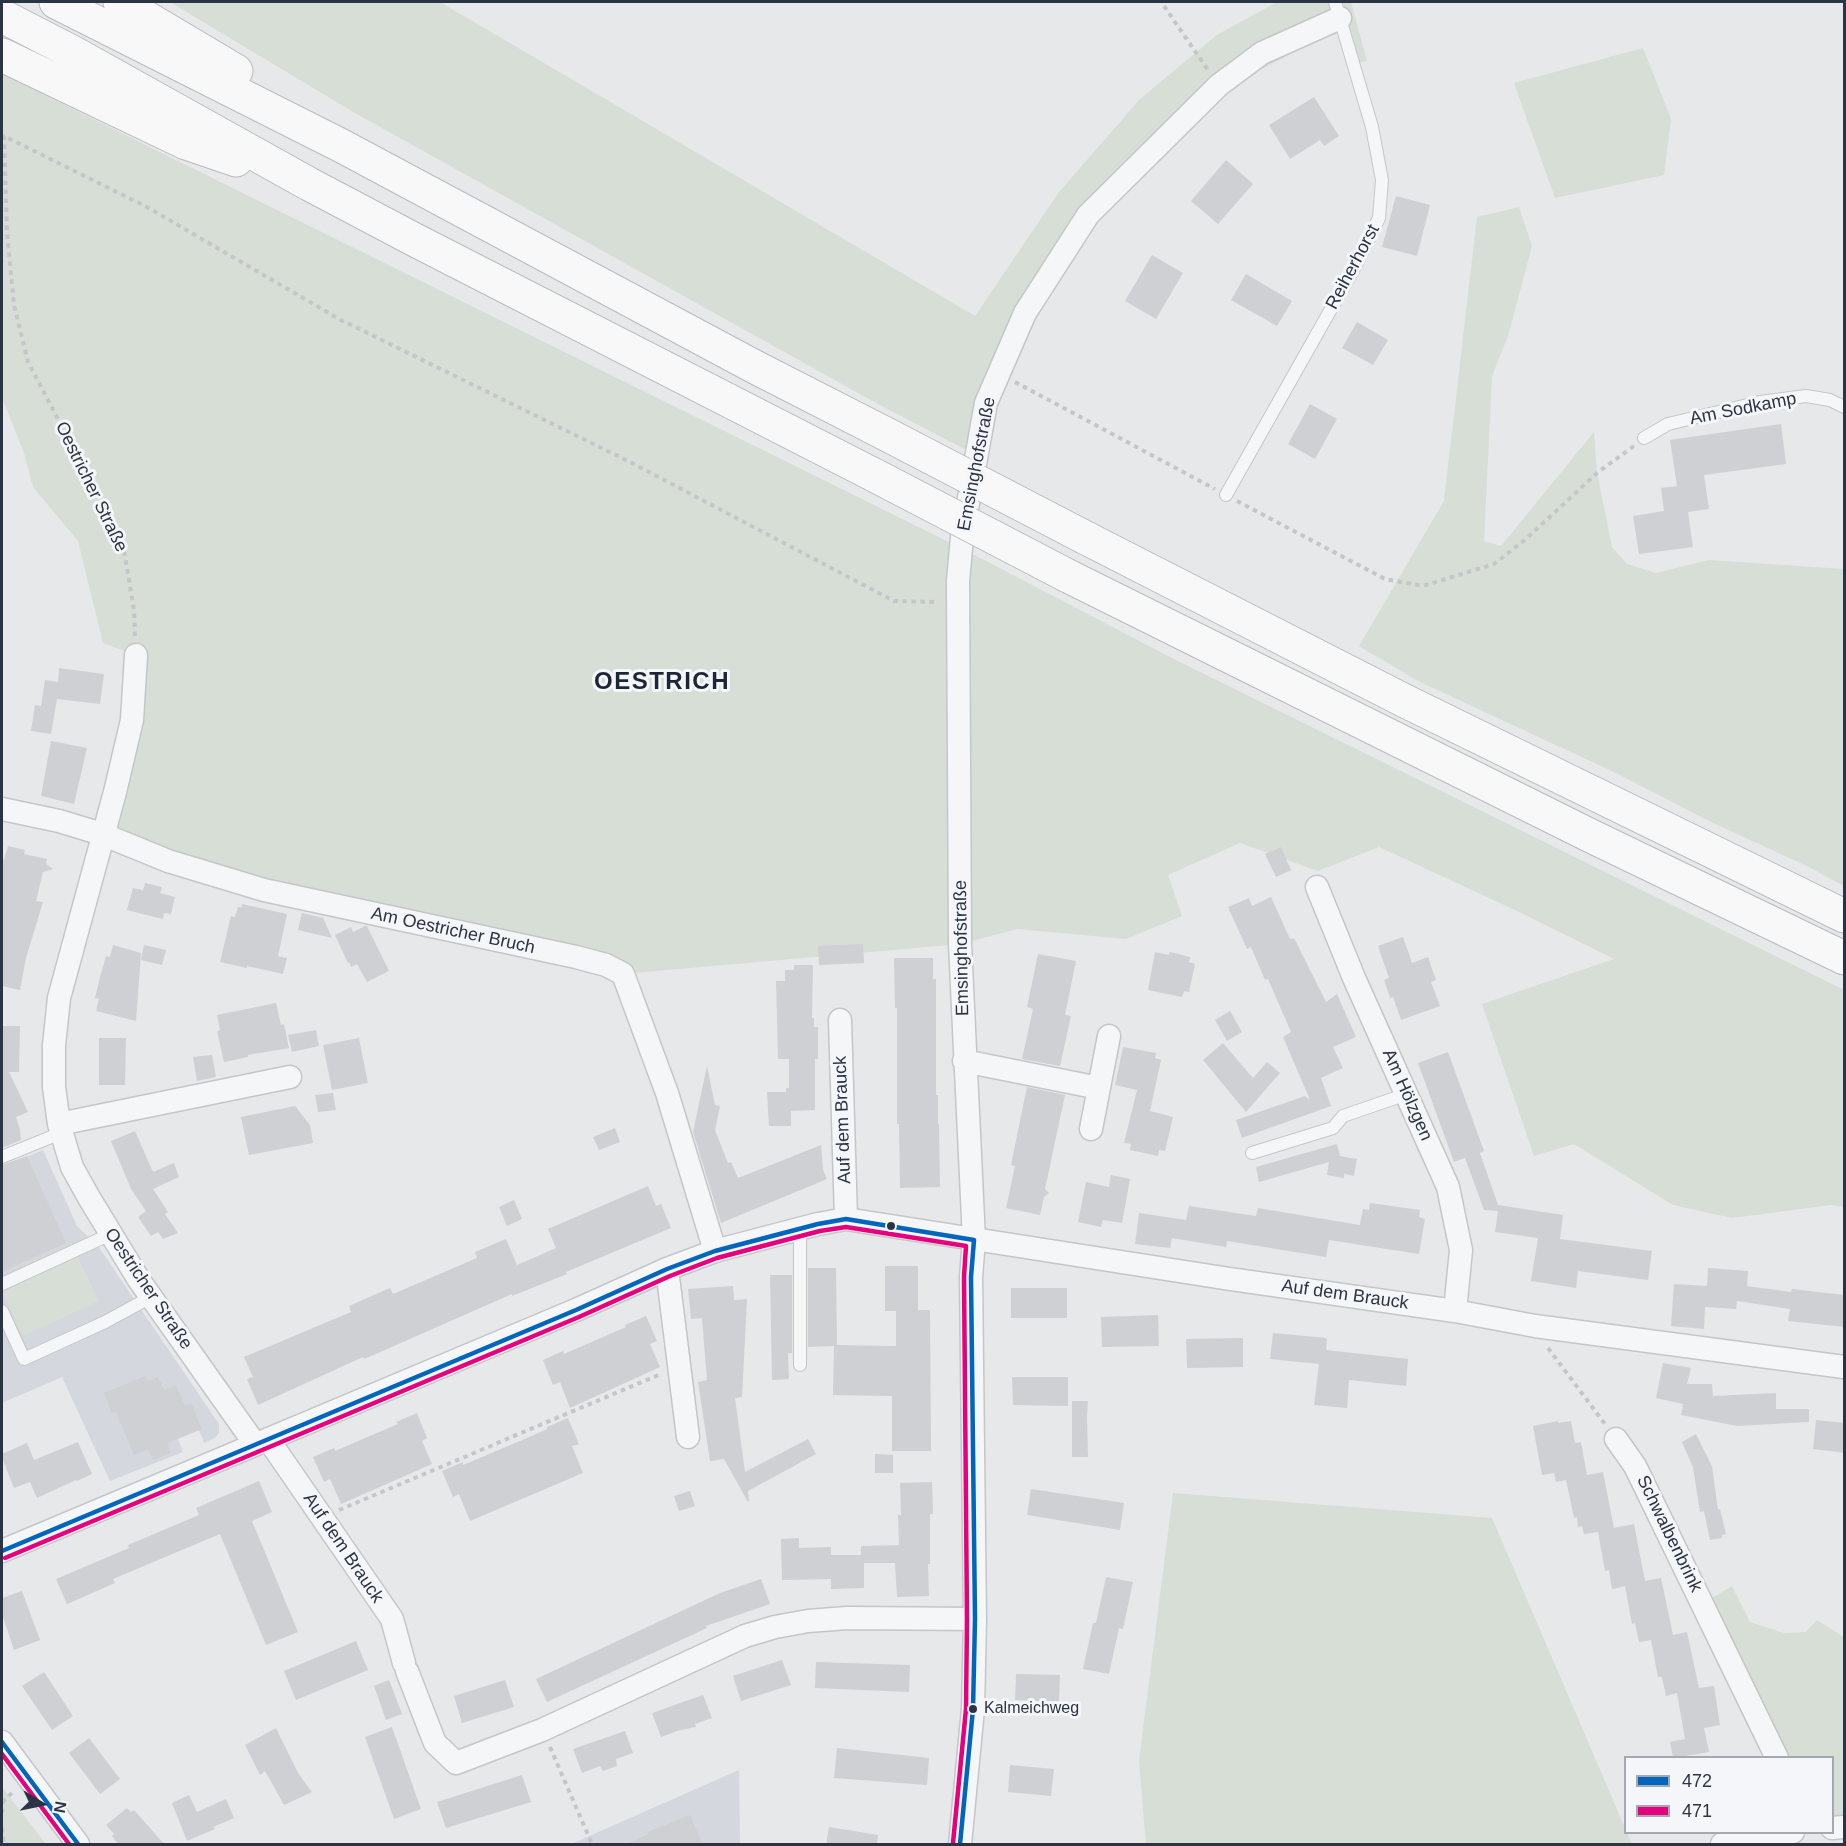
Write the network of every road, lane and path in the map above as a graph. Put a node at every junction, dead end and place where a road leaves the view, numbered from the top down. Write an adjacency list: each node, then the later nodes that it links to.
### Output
1 (56, 2): 8 (highway)
2 (120, 2): 8 (highway)
3 (1164, 6): 7 (path)
4 (1337, 10): 7 (street, Emsinghofstraße); 13 (lane, Reiherhorst)
5 (2, 16): 9 (highway)
6 (2, 56): 9 (highway)
7 (1219, 85): 10 (street, Emsinghofstraße)
8 (340, 145): 19 (highway, bridge)
9 (309, 184): 20 (highway, bridge)
10 (998, 374): 13 (path); 14 (street, Emsinghofstraße)
11 (1845, 406): 12 (lane, Am Sodkamp)
12 (1644, 438): 13 (path)
13 (1226, 495)
14 (958, 602): 15 (path, Oestricher Straße); 23 (street, Emsinghofstraße)
15 (136, 654): 17 (street, Oestricher Straße)
16 (2, 809): 17 (street, Am Oestricher Bruch)
17 (102, 834): 27 (street, Oestricher Straße); 35 (street, Am Oestricher Bruch)
18 (1317, 888): 26 (street, Am Hölzgen)
19 (1845, 916)
20 (1845, 958)
21 (840, 1020): 31 (street, Auf dem Brauck)
22 (1109, 1036): 25 (street)
23 (964, 1060): 25 (street); 34 (street, Emsinghofstraße)
24 (290, 1077): 27 (street)
25 (1100, 1088): 28 (street)
26 (1407, 1094): 29 (lane); 40 (street, Am Hölzgen)
27 (60, 1129): 30 (lane); 33 (street, Oestricher Straße)
28 (1091, 1130)
29 (1252, 1153)
30 (2, 1157)
31 (846, 1220): 32 (street, Auf dem Brauck); 34 (street, Auf dem Brauck)
32 (800, 1229): 35 (street, Auf dem Brauck); 42 (lane)
33 (111, 1234): 37 (lane); 38 (street, Oestricher Straße)
34 (974, 1240): 40 (street, Auf dem Brauck); 50 (street, Emsinghofstraße)
35 (716, 1251): 36 (street, Auf dem Brauck)
36 (668, 1269): 43 (street); 47 (street, Auf dem Brauck)
37 (2, 1284)
38 (151, 1297): 39 (lane); 47 (street, Oestricher Straße)
39 (2, 1311)
40 (1455, 1311): 41 (street, Auf dem Brauck)
41 (1535, 1326): 44 (street, Auf dem Brauck); 46 (path)
42 (800, 1365)
43 (679, 1366): 45 (street); 48 (path)
44 (1845, 1367)
45 (688, 1437)
46 (1616, 1439): 53 (street, Schwalbenbrink)
47 (261, 1441): 48 (street, Auf dem Brauck); 49 (street, Auf dem Brauck)
48 (322, 1518): 51 (street, Auf dem Brauck)
49 (2, 1551)
50 (975, 1619): 51 (street); 62 (street, Emsinghofstraße)
51 (542, 1730): 61 (path)
52 (2, 1742): 60 (street)
53 (1776, 1756)
54 (12, 1793): 55 (path)
55 (2, 1801): 56 (path)
56 (2, 1813)
57 (2, 1828): 59 (path)
58 (1787, 1834): 63 (street)
59 (4, 1845)
60 (78, 1845)
61 (592, 1845)
62 (960, 1845)
63 (1722, 1845)

